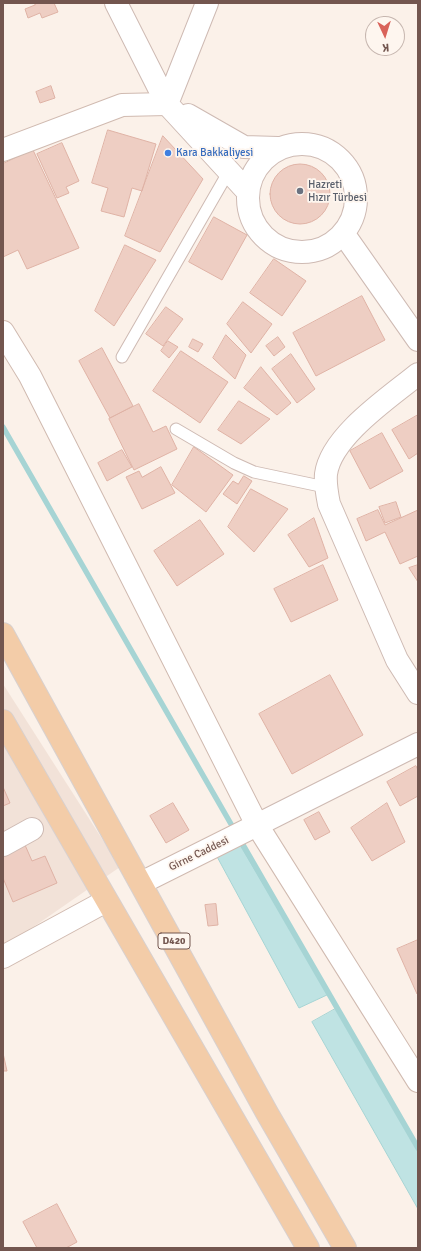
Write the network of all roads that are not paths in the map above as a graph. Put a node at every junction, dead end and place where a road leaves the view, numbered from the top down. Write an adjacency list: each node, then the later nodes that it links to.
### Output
1 (116, 3): 3 (street)
2 (207, 3): 3 (street)
3 (168, 104): 4 (street); 5 (street); 6 (street)
4 (278, 148): 7 (street); 8 (street)
5 (3, 150)
6 (229, 171): 7 (street); 11 (lane)
7 (248, 191): 8 (street)
8 (344, 233): 10 (street)
9 (3, 332): 19 (street)
10 (418, 340)
11 (122, 356)
12 (418, 374): 14 (street)
13 (176, 428): 14 (lane)
14 (325, 487): 16 (street)
15 (3, 634): 22 (main road, D420)
16 (418, 693)
17 (3, 721): 23 (main road)
18 (418, 744): 19 (street, Girne Caddesi)
19 (257, 825): 22 (street, Girne Caddesi); 25 (street)
20 (32, 829): 21 (street)
21 (3, 845)
22 (141, 883): 27 (main road, D420)
23 (106, 901): 24 (street); 26 (main road)
24 (3, 957)
25 (418, 1082)
26 (308, 1248)
27 (345, 1248)

